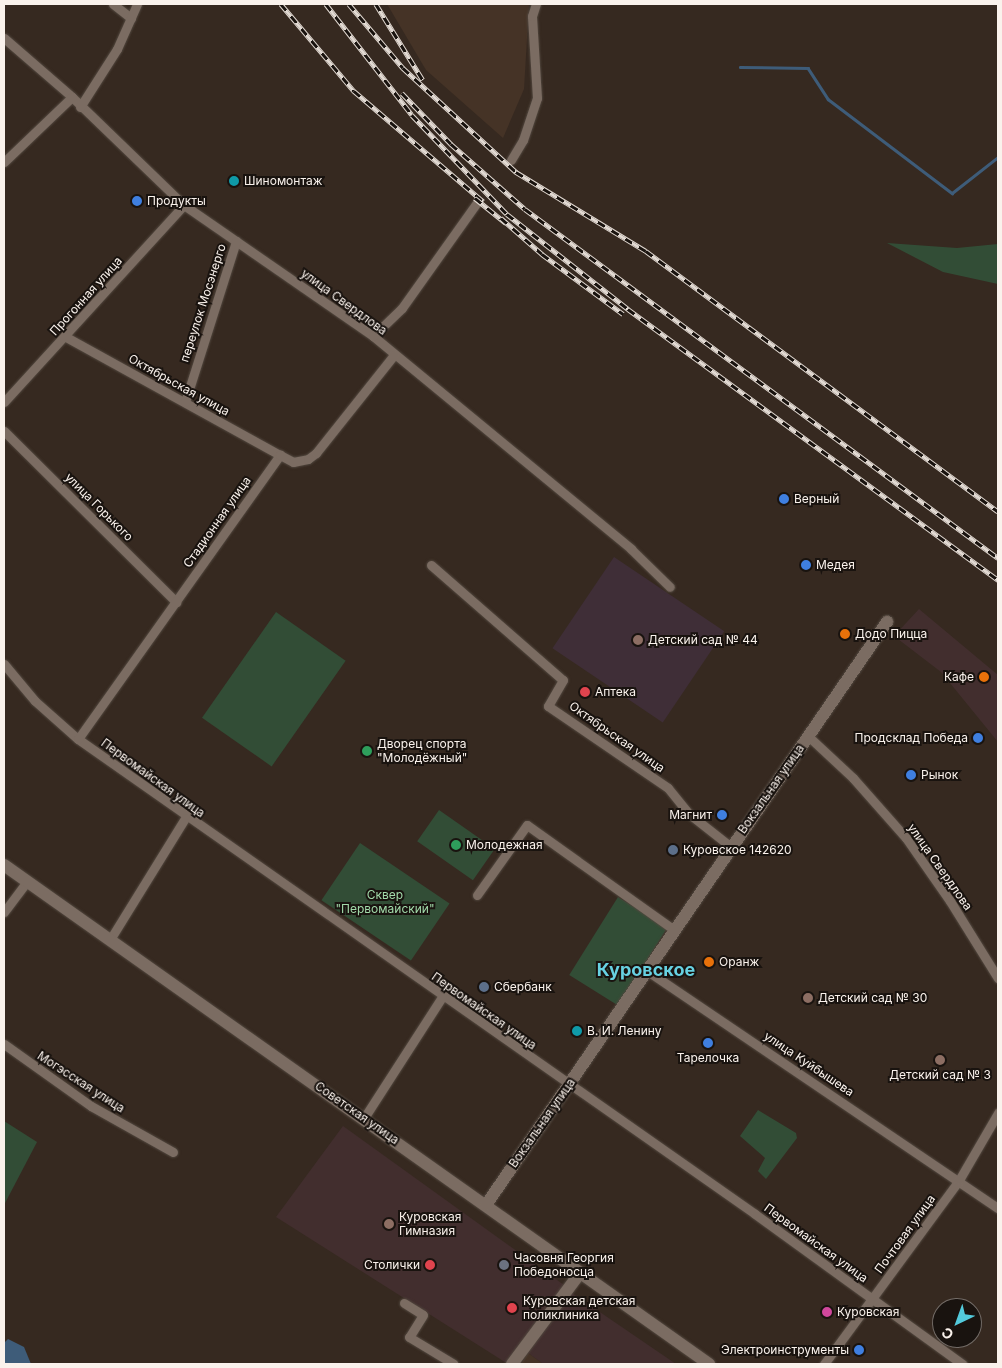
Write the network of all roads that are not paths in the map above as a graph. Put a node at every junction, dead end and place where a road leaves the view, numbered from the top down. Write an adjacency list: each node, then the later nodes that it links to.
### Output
1 (113, 4): 4 (street)
2 (137, 4): 4 (street)
3 (536, 4): 8 (street)
4 (131, 18): 7 (street)
5 (4, 38): 6 (street, улица Свердлова)
6 (72, 97): 7 (street, улица Свердлова); 9 (street)
7 (80, 107): 11 (street, улица Свердлова)
8 (511, 160)
9 (4, 162)
10 (476, 204): 13 (street)
11 (184, 205): 12 (street, улица Свердлова); 14 (street, Прогонная улица)
12 (236, 241): 13 (street, улица Свердлова); 17 (street, переулок Мосэнерго)
13 (373, 336): 15 (street, улица Свердлова)
14 (66, 337): 16 (street, Прогонная улица); 17 (street, Октябрьская улица)
15 (394, 354): 19 (street); 21 (street, улица Свердлова)
16 (4, 402)
17 (185, 402): 19 (street, Октябрьская улица)
18 (4, 430): 22 (street, улица Горького)
19 (280, 455): 22 (street, Стадионная улица)
20 (431, 565): 28 (street, Октябрьская улица)
21 (670, 587)
22 (176, 602): 26 (street, Стадионная улица)
23 (887, 622): 25 (street, Вокзальная улица)
24 (4, 664): 26 (street, Первомайская улица)
25 (808, 736): 28 (street, Вокзальная улица); 36 (street, улица Свердлова)
26 (78, 739): 27 (street, Первомайская улица)
27 (186, 818): 34 (street); 37 (street, Первомайская улица)
28 (731, 847): 33 (street, Вокзальная улица)
29 (4, 865): 30 (street, Советская улица)
30 (27, 882): 32 (street); 34 (street, Советская улица)
31 (477, 895): 33 (street)
32 (4, 912)
33 (673, 929): 35 (street, Вокзальная улица)
34 (111, 938): 41 (street, Советская улица)
35 (646, 970): 39 (street, Вокзальная улица); 43 (street, улица Куйбышева)
36 (998, 978)
37 (442, 997): 39 (street, Первомайская улица); 41 (street)
38 (4, 1044): 42 (street, Могэсская улица)
39 (569, 1086): 44 (street, Вокзальная улица); 47 (street, Первомайская улица)
40 (998, 1112): 43 (street, Почтовая улица)
41 (364, 1118): 44 (street, Советская улица)
42 (173, 1152)
43 (959, 1180): 45 (street, улица Куйбышева); 47 (street, Почтовая улица)
44 (486, 1205): 46 (street, Советская улица)
45 (998, 1208)
46 (580, 1273): 50 (street); 51 (street, Советская улица)
47 (873, 1300): 52 (street, Почтовая улица); 53 (street, Первомайская улица)
48 (404, 1303): 49 (street)
49 (454, 1364)
50 (512, 1364)
51 (708, 1364)
52 (824, 1364)
53 (962, 1364)

